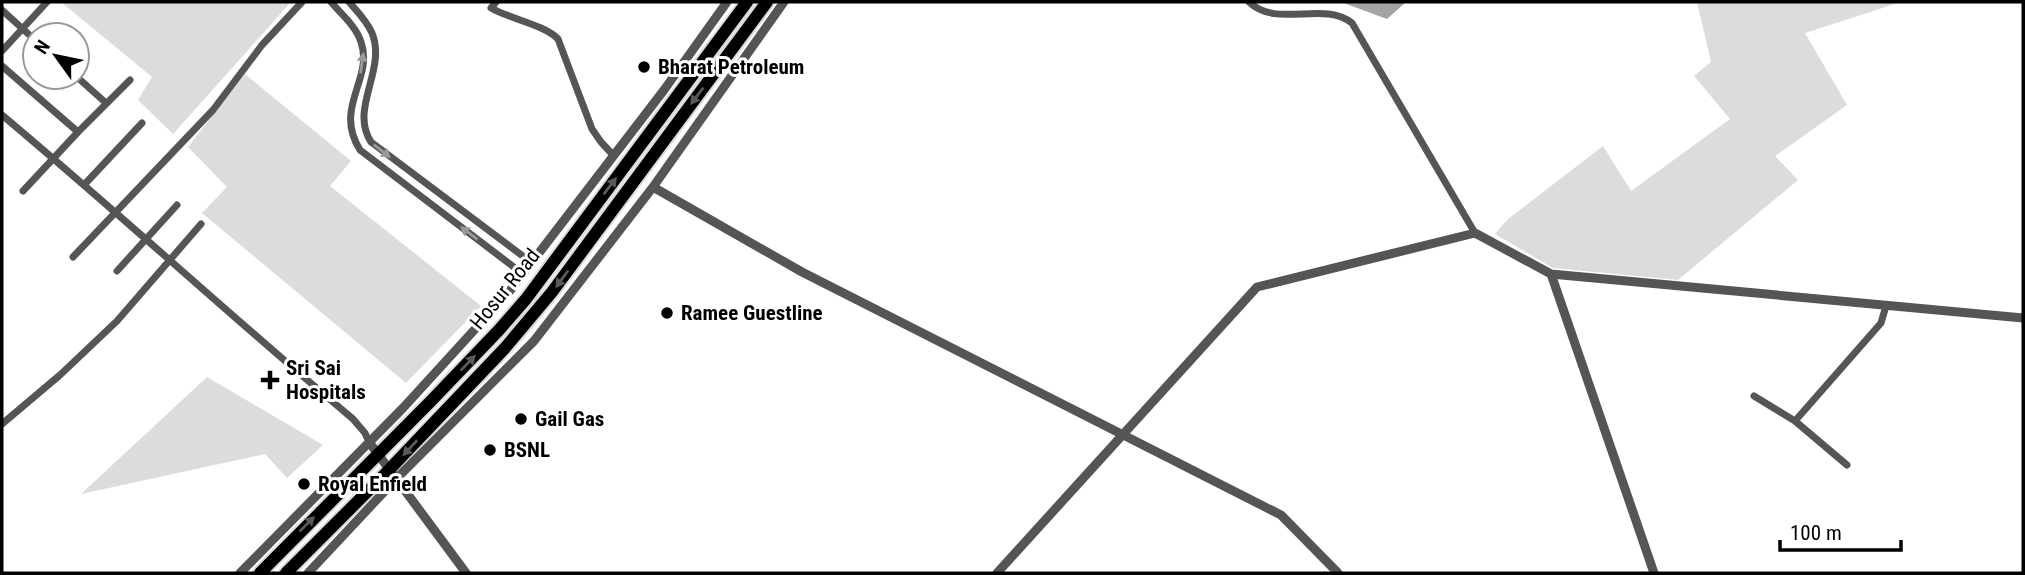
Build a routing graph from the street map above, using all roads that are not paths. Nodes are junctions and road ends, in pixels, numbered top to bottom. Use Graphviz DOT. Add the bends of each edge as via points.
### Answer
graph roads {
  1 [pos="47,2"];
  2 [pos="302,2"];
  3 [pos="331,2"];
  4 [pos="349,2"];
  5 [pos="496,2"];
  6 [pos="727,2"];
  7 [pos="747,2"];
  8 [pos="767,2"];
  9 [pos="783,2"];
  10 [pos="1249,2"];
  11 [pos="2,10"];
  12 [pos="29,21"];
  13 [pos="21,28"];
  14 [pos="21,30"];
  15 [pos="2,51"];
  16 [pos="2,66"];
  17 [pos="130,80"];
  18 [pos="91,90"];
  19 [pos="106,103"];
  20 [pos="2,115"];
  21 [pos="142,123"];
  22 [pos="78,132"];
  23 [pos="614,156"];
  24 [pos="54,158"];
  25 [pos="85,185"];
  26 [pos="653,187"];
  27 [pos="23,191"];
  28 [pos="177,205"];
  29 [pos="115,212"];
  30 [pos="201,224"];
  31 [pos="1475,233"];
  32 [pos="146,239"];
  33 [pos="73,257"];
  34 [pos="169,260"];
  35 [pos="532,263"];
  36 [pos="117,271"];
  37 [pos="523,274"];
  38 [pos="1551,274"];
  39 [pos="1886,306"];
  40 [pos="2023,318"];
  41 [pos="1754,396"];
  42 [pos="1795,421"];
  43 [pos="2,424"];
  44 [pos="1124,436"];
  45 [pos="365,445"];
  46 [pos="379,455"];
  47 [pos="1847,465"];
  48 [pos="394,473"];
  49 [pos="240,573"];
  50 [pos="260,573"];
  51 [pos="286,573"];
  52 [pos="308,573"];
  53 [pos="466,573"];
  54 [pos="997,573"];
  55 [pos="1339,573"];
  56 [pos="1654,573"];
  1 -- 12 [label="street"];
  2 -- 29 [label="street" via="213,110"];
  37 -- 3 [label="street, one-way" via="360,150 350,114 363,65 363,46"];
  4 -- 35 [label="street, one-way" via="370,28 377,51 363,116 371,142"];
  5 -- 23 [label="street" via="491,8 546,29 558,39 593,129"];
  6 -- 23 [label="street"];
  46 -- 7 [label="highway, Hosur Road, one-way" via="526,299"];
  8 -- 48 [label="highway, Hosur Road, one-way" via="552,292"];
  9 -- 26 [label="street"];
  10 -- 31 [label="street" via="1268,14 1331,13 1353,23"];
  11 -- 13 [label="street"];
  14 -- 15 [label="street"];
  16 -- 22 [label="street"];
  17 -- 19 [label="street"];
  18 -- 19 [label="street"];
  19 -- 22 [label="street"];
  20 -- 24 [label="street"];
  21 -- 25 [label="street"];
  22 -- 24 [label="street"];
  23 -- 35 [label="street"];
  24 -- 25 [label="street"];
  24 -- 27 [label="street"];
  25 -- 29 [label="street"];
  26 -- 44 [label="street" via="802,272"];
  26 -- 48 [label="street" via="534,341"];
  28 -- 32 [label="street"];
  29 -- 32 [label="street"];
  29 -- 33 [label="street"];
  30 -- 34 [label="street"];
  31 -- 38 [label="street"];
  31 -- 44 [label="street" via="1257,287"];
  32 -- 34 [label="street"];
  32 -- 36 [label="street"];
  34 -- 43 [label="street" via="117,321"];
  34 -- 45 [label="street" via="353,419 365,433"];
  35 -- 37 [label="street"];
  37 -- 45 [label="street"];
  38 -- 39 [label="street"];
  38 -- 56 [label="street"];
  39 -- 40 [label="street"];
  39 -- 42 [label="street" via="1881,323"];
  41 -- 42 [label="street"];
  42 -- 47 [label="street"];
  44 -- 54 [label="street"];
  44 -- 55 [label="street" via="1281,515"];
  45 -- 46 [label="street"];
  45 -- 49 [label="street"];
  46 -- 48 [label="street"];
  50 -- 46 [label="highway, Hosur Road, one-way"];
  48 -- 51 [label="highway, Hosur Road"];
  48 -- 52 [label="street"];
  48 -- 53 [label="street"];
}
